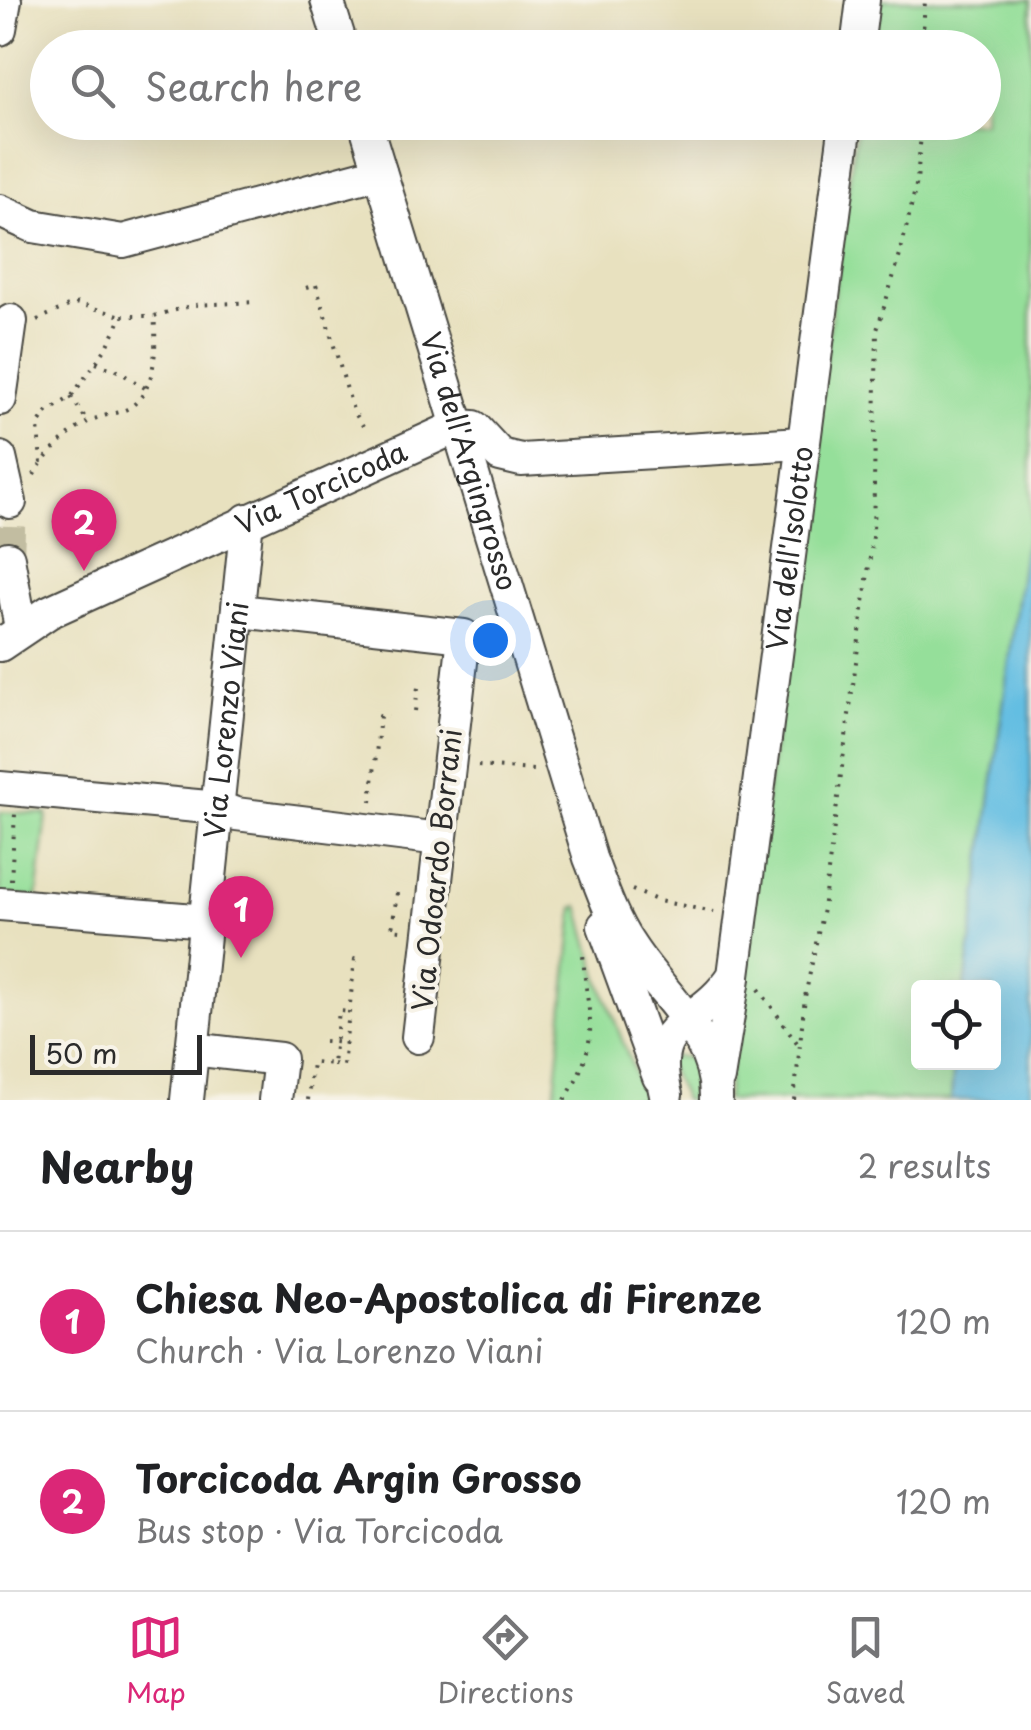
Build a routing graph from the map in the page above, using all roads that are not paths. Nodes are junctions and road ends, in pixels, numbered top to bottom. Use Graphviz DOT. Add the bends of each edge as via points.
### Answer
graph roads {
  1 [pos="5,0"];
  2 [pos="327,0"];
  3 [pos="864,0"];
  4 [pos="0,29"];
  5 [pos="336,30"];
  6 [pos="860,30"];
  7 [pos="370,140"];
  8 [pos="844,140"];
  9 [pos="380,172"];
  10 [pos="0,210"];
  11 [pos="11,321"];
  12 [pos="0,399"];
  13 [pos="458,426"];
  14 [pos="802,444"];
  15 [pos="0,458"];
  16 [pos="10,498"];
  17 [pos="248,520"];
  18 [pos="8,558"];
  19 [pos="240,611"];
  20 [pos="10,637"];
  21 [pos="7,799"];
  22 [pos="219,808"];
  23 [pos="440,839"];
  24 [pos="590,858"];
  25 [pos="4,904"];
  26 [pos="207,922"];
  27 [pos="742,976"];
  28 [pos="688,1021"];
  29 [pos="418,1037"];
  30 [pos="192,1049"];
  31 [pos="717,1094"];
  32 [pos="667,1097"];
  33 [pos="187,1100"];
  34 [pos="275,1100"];
  1 -- 4 [label="street"];
  2 -- 5 [label="street"];
  3 -- 6 [label="street"];
  7 -- 9 [label="street, Via dell'Argingrosso"];
  8 -- 14 [label="street, Via dell'Isolotto"];
  9 -- 10 [label="street" via="123,242 33,226"];
  9 -- 13 [label="street, Via dell'Argingrosso"];
  11 -- 12 [label="street"];
  13 -- 14 [label="street" via="474,427 500,455 521,460"];
  13 -- 17 [label="street, Via Torcicoda"];
  13 -- 24 [label="street, Via dell'Argingrosso"];
  14 -- 27 [label="street, Via dell'Isolotto" via="738,935"];
  15 -- 16 [label="street"];
  17 -- 19 [label="street, Via Lorenzo Viani"];
  17 -- 20 [label="street, Via Torcicoda" via="49,612"];
  18 -- 20 [label="street, Via Torcicoda"];
  19 -- 22 [label="street, Via Lorenzo Viani"];
  19 -- 23 [label="street, Via Odoardo Borrani" via="464,636"];
  21 -- 22 [label="street"];
  22 -- 23 [label="street"];
  22 -- 26 [label="street, Via Lorenzo Viani"];
  23 -- 29 [label="street, Via Odoardo Borrani"];
  24 -- 28 [label="street, Via dell'Argingrosso" via="628,944"];
  24 -- 32 [label="street, Via dell'Argingrosso" via="612,954"];
  25 -- 26 [label="street"];
  26 -- 30 [label="street, Via Lorenzo Viani"];
  27 -- 28 [label="street"];
  27 -- 31 [label="street, Via dell'Isolotto"];
  28 -- 31 [label="street, Via dell'Isolotto" via="714,1064"];
  28 -- 32 [label="street" via="662,1050"];
  30 -- 33 [label="street, Via Lorenzo Viani"];
  30 -- 34 [label="street" via="280,1059"];
}
